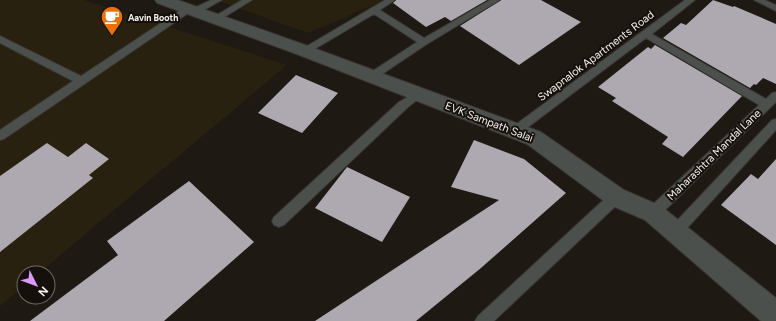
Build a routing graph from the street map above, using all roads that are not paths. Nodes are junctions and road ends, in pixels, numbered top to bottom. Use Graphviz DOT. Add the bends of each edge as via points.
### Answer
graph roads {
  1 [pos="163,0"];
  2 [pos="248,0"];
  3 [pos="391,0"];
  4 [pos="496,0"];
  5 [pos="691,0"];
  6 [pos="758,0"];
  7 [pos="776,8"];
  8 [pos="191,10"];
  9 [pos="216,10"];
  10 [pos="374,10"];
  11 [pos="645,34"];
  12 [pos="0,38"];
  13 [pos="424,42"];
  14 [pos="305,51"];
  15 [pos="372,77"];
  16 [pos="82,81"];
  17 [pos="418,95"];
  18 [pos="776,96"];
  19 [pos="767,104"];
  20 [pos="776,123"];
  21 [pos="515,131"];
  22 [pos="0,136"];
  23 [pos="616,196"];
  24 [pos="653,213"];
  25 [pos="279,221"];
  26 [pos="675,232"];
  27 [pos="776,316"];
  28 [pos="482,321"];
  1 -- 8 [label="street, EVK Sampath Salai"];
  2 -- 9 [label="lane"];
  3 -- 10 [label="lane"];
  4 -- 13 [label="lane"];
  5 -- 11 [label="lane, Swapnalok Apartments Road"];
  6 -- 7 [label="lane"];
  8 -- 9 [label="street, EVK Sampath Salai"];
  8 -- 16 [label="lane"];
  9 -- 14 [label="street, EVK Sampath Salai"];
  10 -- 13 [label="lane"];
  10 -- 14 [label="lane"];
  11 -- 19 [label="lane"];
  11 -- 21 [label="lane, Swapnalok Apartments Road"];
  12 -- 16 [label="lane"];
  13 -- 15 [label="lane"];
  14 -- 15 [label="street, EVK Sampath Salai"];
  15 -- 17 [label="street, EVK Sampath Salai"];
  16 -- 22 [label="lane"];
  17 -- 21 [label="street, EVK Sampath Salai"];
  17 -- 25 [label="lane" via="403,104"];
  18 -- 19 [label="lane, Maharashtra Mandal Lane"];
  19 -- 24 [label="lane, Maharashtra Mandal Lane"];
  20 -- 26 [label="lane"];
  21 -- 23 [label="street, EVK Sampath Salai" via="534,138"];
  23 -- 24 [label="street, EVK Sampath Salai"];
  23 -- 28 [label="lane"];
  24 -- 26 [label="street, EVK Sampath Salai"];
  26 -- 27 [label="street, EVK Sampath Salai"];
}
